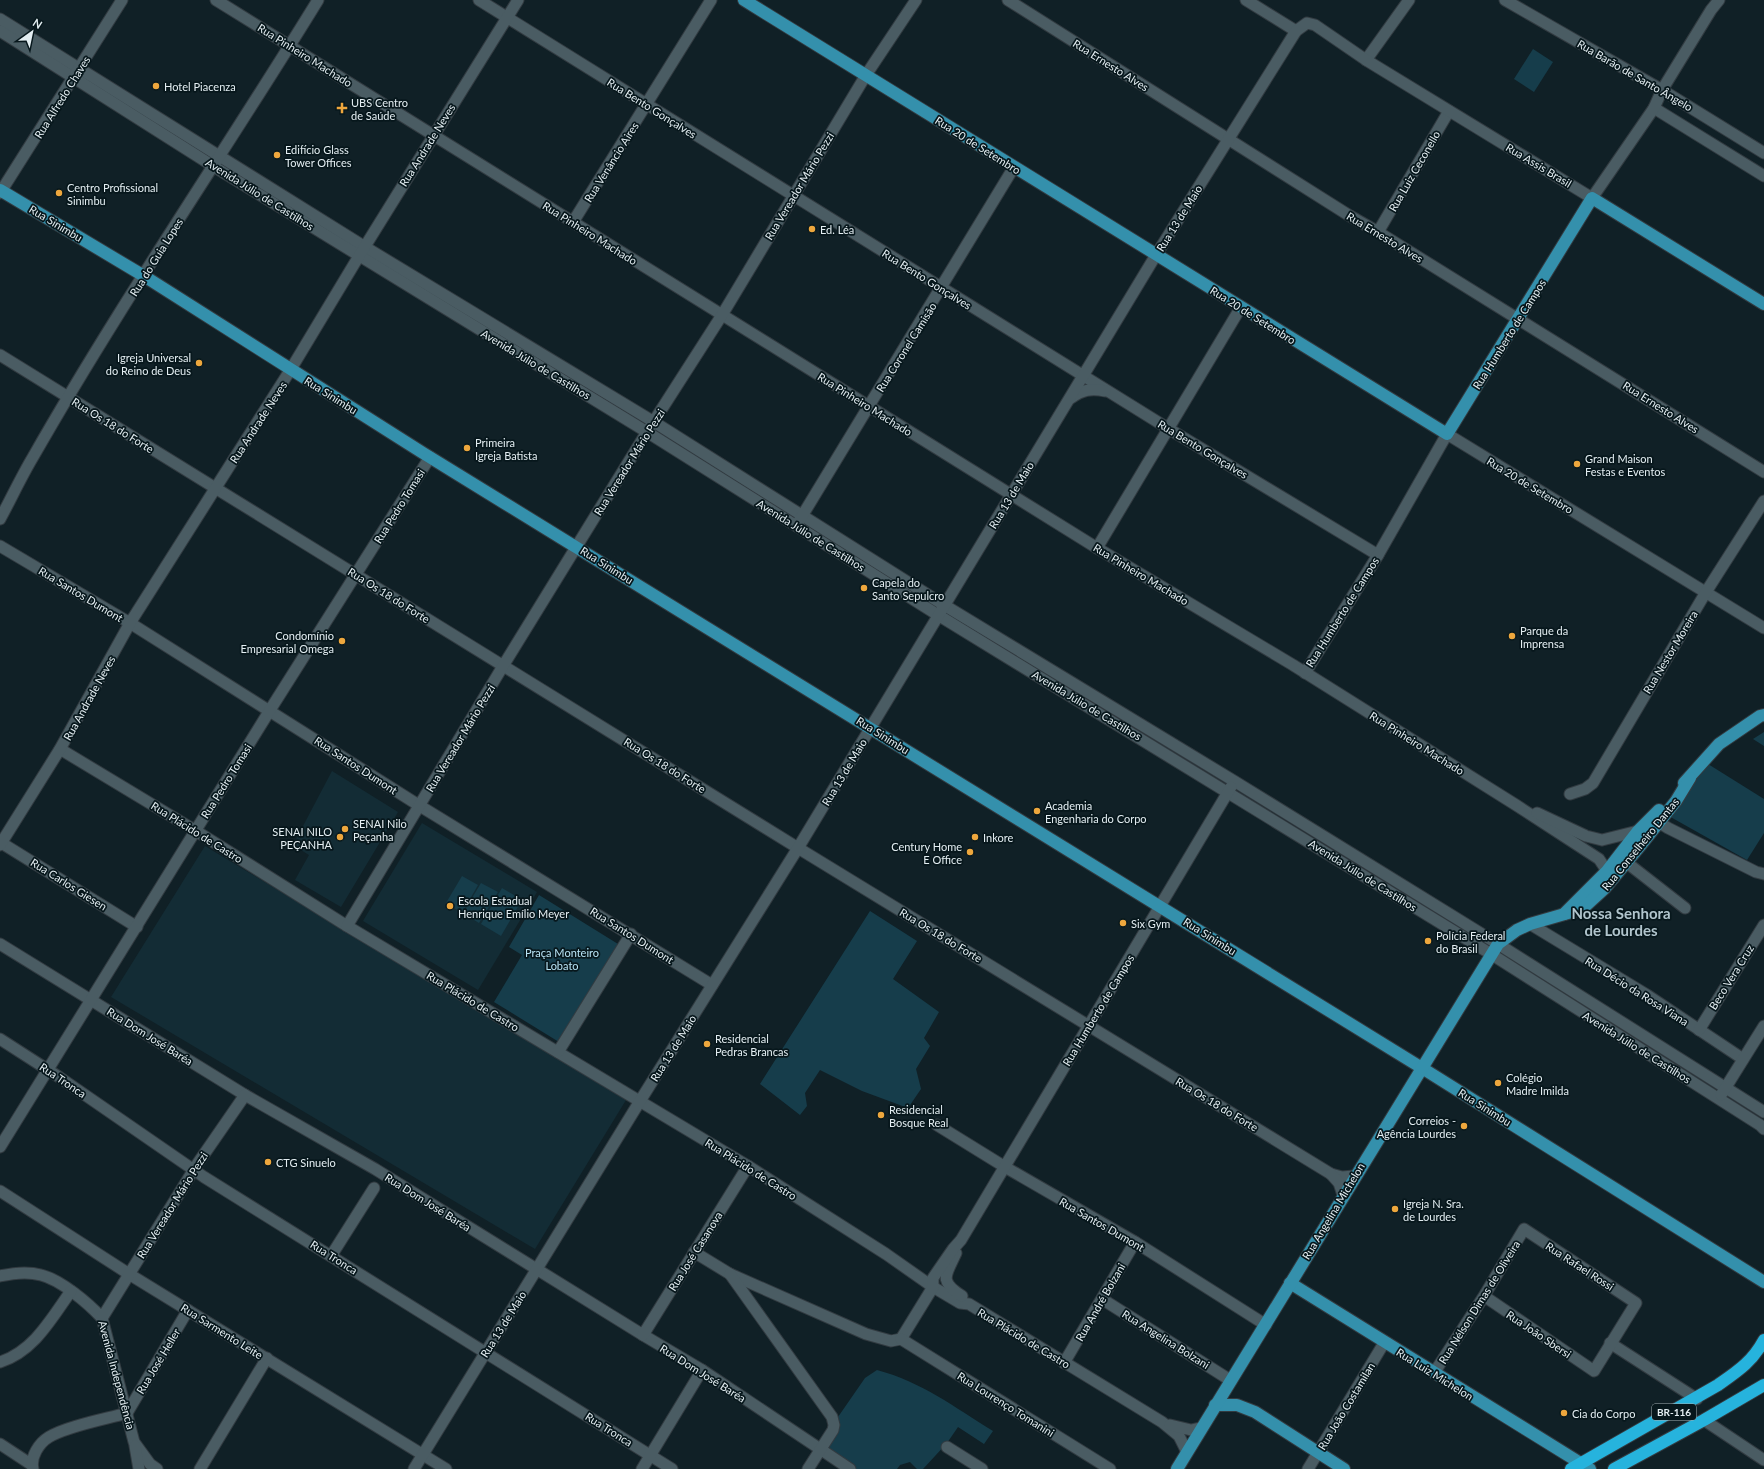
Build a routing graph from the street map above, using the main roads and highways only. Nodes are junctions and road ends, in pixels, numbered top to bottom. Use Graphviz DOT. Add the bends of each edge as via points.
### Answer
graph roads {
  1 [pos="744,0"];
  2 [pos="1,191"];
  3 [pos="1592,198"];
  4 [pos="1764,304"];
  5 [pos="1447,434"];
  6 [pos="1763,713"];
  7 [pos="1655,820"];
  8 [pos="1563,915"];
  9 [pos="1494,949"];
  10 [pos="1422,1068"];
  11 [pos="1764,1282"];
  12 [pos="1290,1283"];
  13 [pos="1764,1340"];
  14 [pos="1764,1386"];
  15 [pos="1215,1404"];
  16 [pos="1581,1467"];
  17 [pos="1177,1469"];
  18 [pos="1344,1469"];
  19 [pos="1614,1469"];
  1 -- 5 [label="main road, Rua 20 de Setembro" via="1143,247 1153,260 1241,307"];
  2 -- 10 [label="main road, Rua Sinimbu" via="144,276 430,457"];
  3 -- 4 [label="main road, Rua Assis Brasil"];
  3 -- 5 [label="main road, Rua Humberto de Campos"];
  6 -- 7 [label="main road, Rua Conselheiro Dantas" via="1719,744 1690,778 1676,801"];
  7 -- 8 [label="main road, Rua Conselheiro Dantas" via="1638,831 1607,871"];
  7 -- 8 [label="main road, Rua Conselheiro Dantas" via="1605,888 1582,909"];
  8 -- 9 [label="main road, Rua Conselheiro Dantas" via="1517,930"];
  9 -- 10 [label="main road, Rua Angelina Michelon"];
  10 -- 11 [label="main road, Rua Sinimbu"];
  10 -- 12 [label="main road, Rua Angelina Michelon"];
  12 -- 15 [label="main road, Rua Angelina Michelon"];
  12 -- 16 [label="main road, Rua Luiz Michelon"];
  13 -- 16 [label="highway, BR-116" via="1756,1354 1740,1369 1697,1399"];
  14 -- 19 [label="highway, BR-116"];
  15 -- 17 [label="main road, Rua Angelina Michelon"];
  15 -- 18 [label="main road" via="1237,1405 1255,1412"];
}
